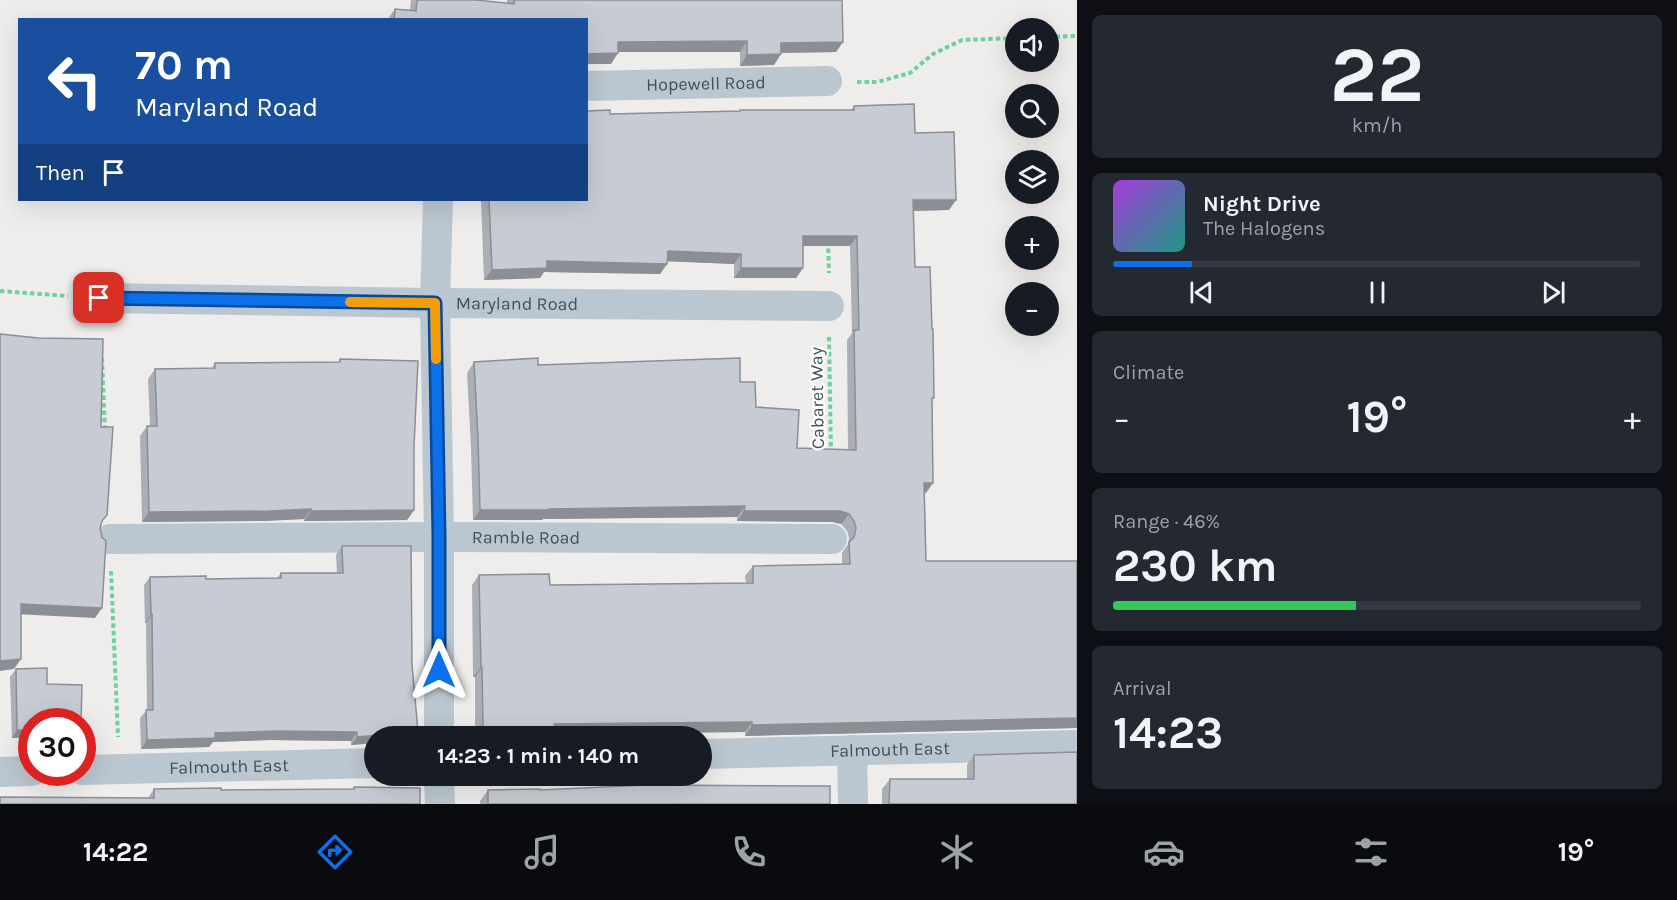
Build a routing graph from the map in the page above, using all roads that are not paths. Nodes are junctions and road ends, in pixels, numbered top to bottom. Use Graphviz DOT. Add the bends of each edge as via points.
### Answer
graph roads {
  1 [pos="827,81"];
  2 [pos="588,86"];
  3 [pos="438,201"];
  4 [pos="99,298"];
  5 [pos="435,303"];
  6 [pos="829,306"];
  7 [pos="439,537"];
  8 [pos="110,539"];
  9 [pos="832,539"];
  10 [pos="438,726"];
  11 [pos="1077,745"];
  12 [pos="852,750"];
  13 [pos="712,754"];
  14 [pos="364,763"];
  15 [pos="96,770"];
  16 [pos="18,771"];
  17 [pos="0,772"];
  18 [pos="439,786"];
  19 [pos="440,804"];
  20 [pos="853,804"];
  1 -- 2 [label="street, Hopewell Road"];
  3 -- 5 [label="street"];
  4 -- 5 [label="street, Maryland Road"];
  5 -- 6 [label="street, Maryland Road"];
  5 -- 7 [label="street"];
  7 -- 8 [label="street, Ramble Road"];
  7 -- 9 [label="street, Ramble Road"];
  7 -- 10 [label="street"];
  11 -- 12 [label="street, Falmouth East"];
  12 -- 13 [label="street, Falmouth East"];
  12 -- 20 [label="street"];
  14 -- 15 [label="street, Falmouth East"];
  16 -- 17 [label="street"];
  18 -- 19 [label="street"];
}
